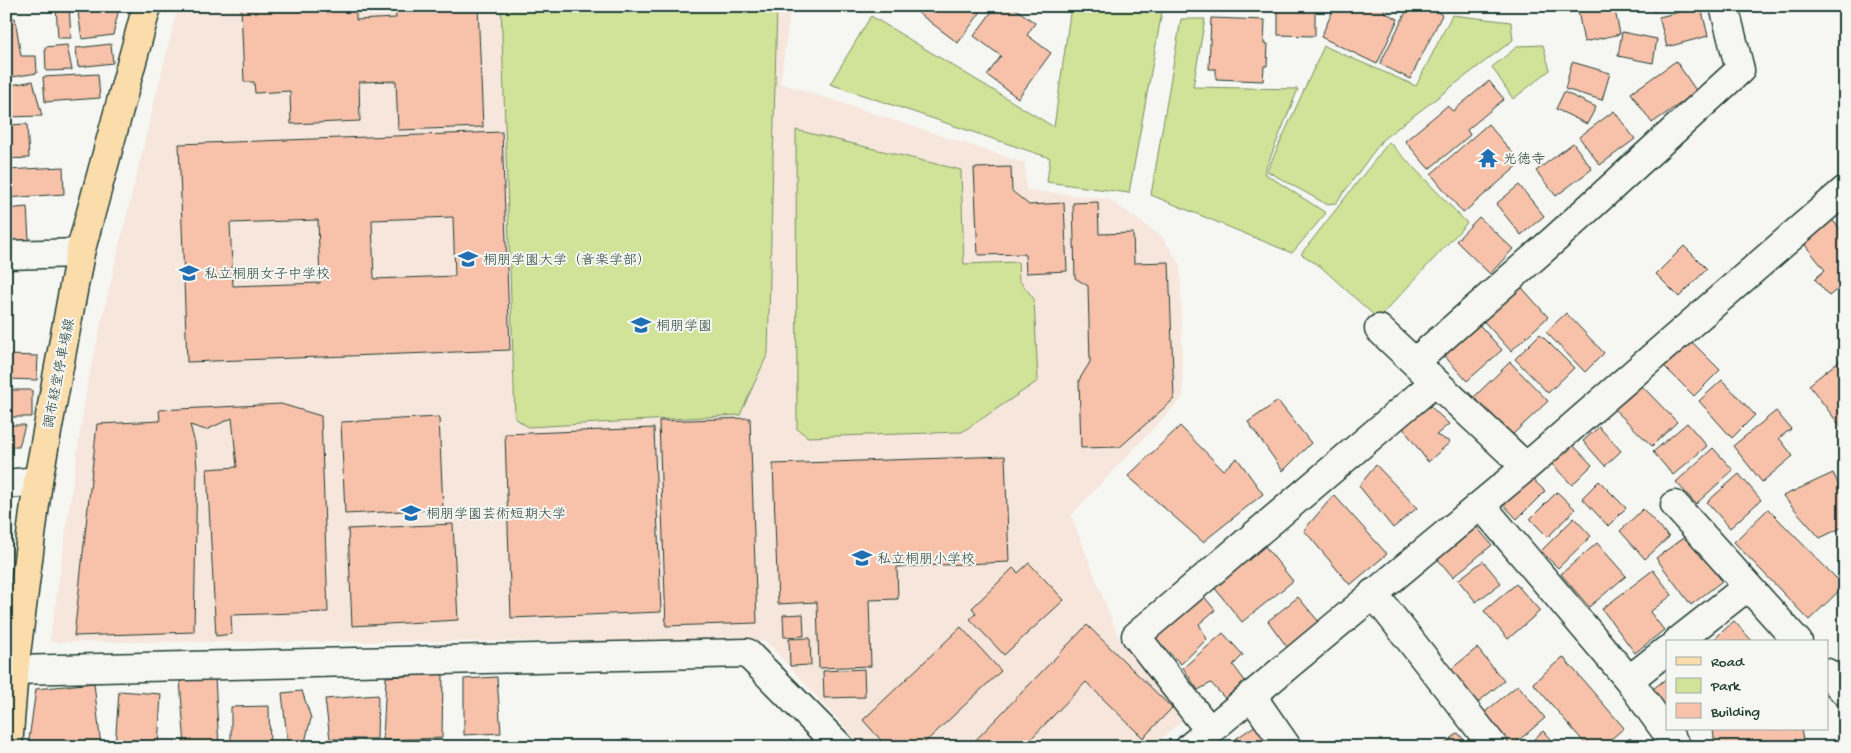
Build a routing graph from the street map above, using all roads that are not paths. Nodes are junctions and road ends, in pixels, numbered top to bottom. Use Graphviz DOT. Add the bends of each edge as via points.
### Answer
graph roads {
  1 [pos="147,6"];
  2 [pos="1724,6"];
  3 [pos="1845,190"];
  4 [pos="80,253"];
  5 [pos="6,255"];
  6 [pos="1379,329"];
  7 [pos="1415,362"];
  8 [pos="1435,382"];
  9 [pos="1526,467"];
  10 [pos="38,481"];
  11 [pos="6,484"];
  12 [pos="1481,505"];
  13 [pos="1675,505"];
  14 [pos="1747,587"];
  15 [pos="1373,594"];
  16 [pos="1680,640"];
  17 [pos="1796,640"];
  18 [pos="1666,651"];
  19 [pos="10,671"];
  20 [pos="1828,674"];
  21 [pos="1628,680"];
  22 [pos="1845,692"];
  23 [pos="1251,695"];
  24 [pos="1200,738"];
  25 [pos="8,747"];
  26 [pos="840,747"];
  27 [pos="1287,747"];
  28 [pos="1494,747"];
  29 [pos="1677,747"];
  1 -- 4 [label="main road, 調布経堂停車場線"];
  2 -- 7 [label="street" via="1740,70"];
  3 -- 9 [label="street"];
  4 -- 5 [label="street"];
  4 -- 10 [label="main road, 調布経堂停車場線"];
  6 -- 7 [label="street"];
  7 -- 8 [label="street"];
  8 -- 9 [label="street"];
  8 -- 24 [label="street" via="1136,636"];
  9 -- 12 [label="street"];
  10 -- 11 [label="street"];
  10 -- 19 [label="main road, 調布経堂停車場線"];
  12 -- 15 [label="street"];
  12 -- 21 [label="street"];
  13 -- 14 [label="street"];
  14 -- 16 [label="street"];
  14 -- 17 [label="street"];
  15 -- 23 [label="street"];
  15 -- 28 [label="street"];
  18 -- 21 [label="street"];
  19 -- 25 [label="main road, 調布経堂停車場線"];
  19 -- 26 [label="street" via="747,653"];
  20 -- 22 [label="street"];
  21 -- 29 [label="street"];
  23 -- 24 [label="street"];
  23 -- 27 [label="street"];
}
